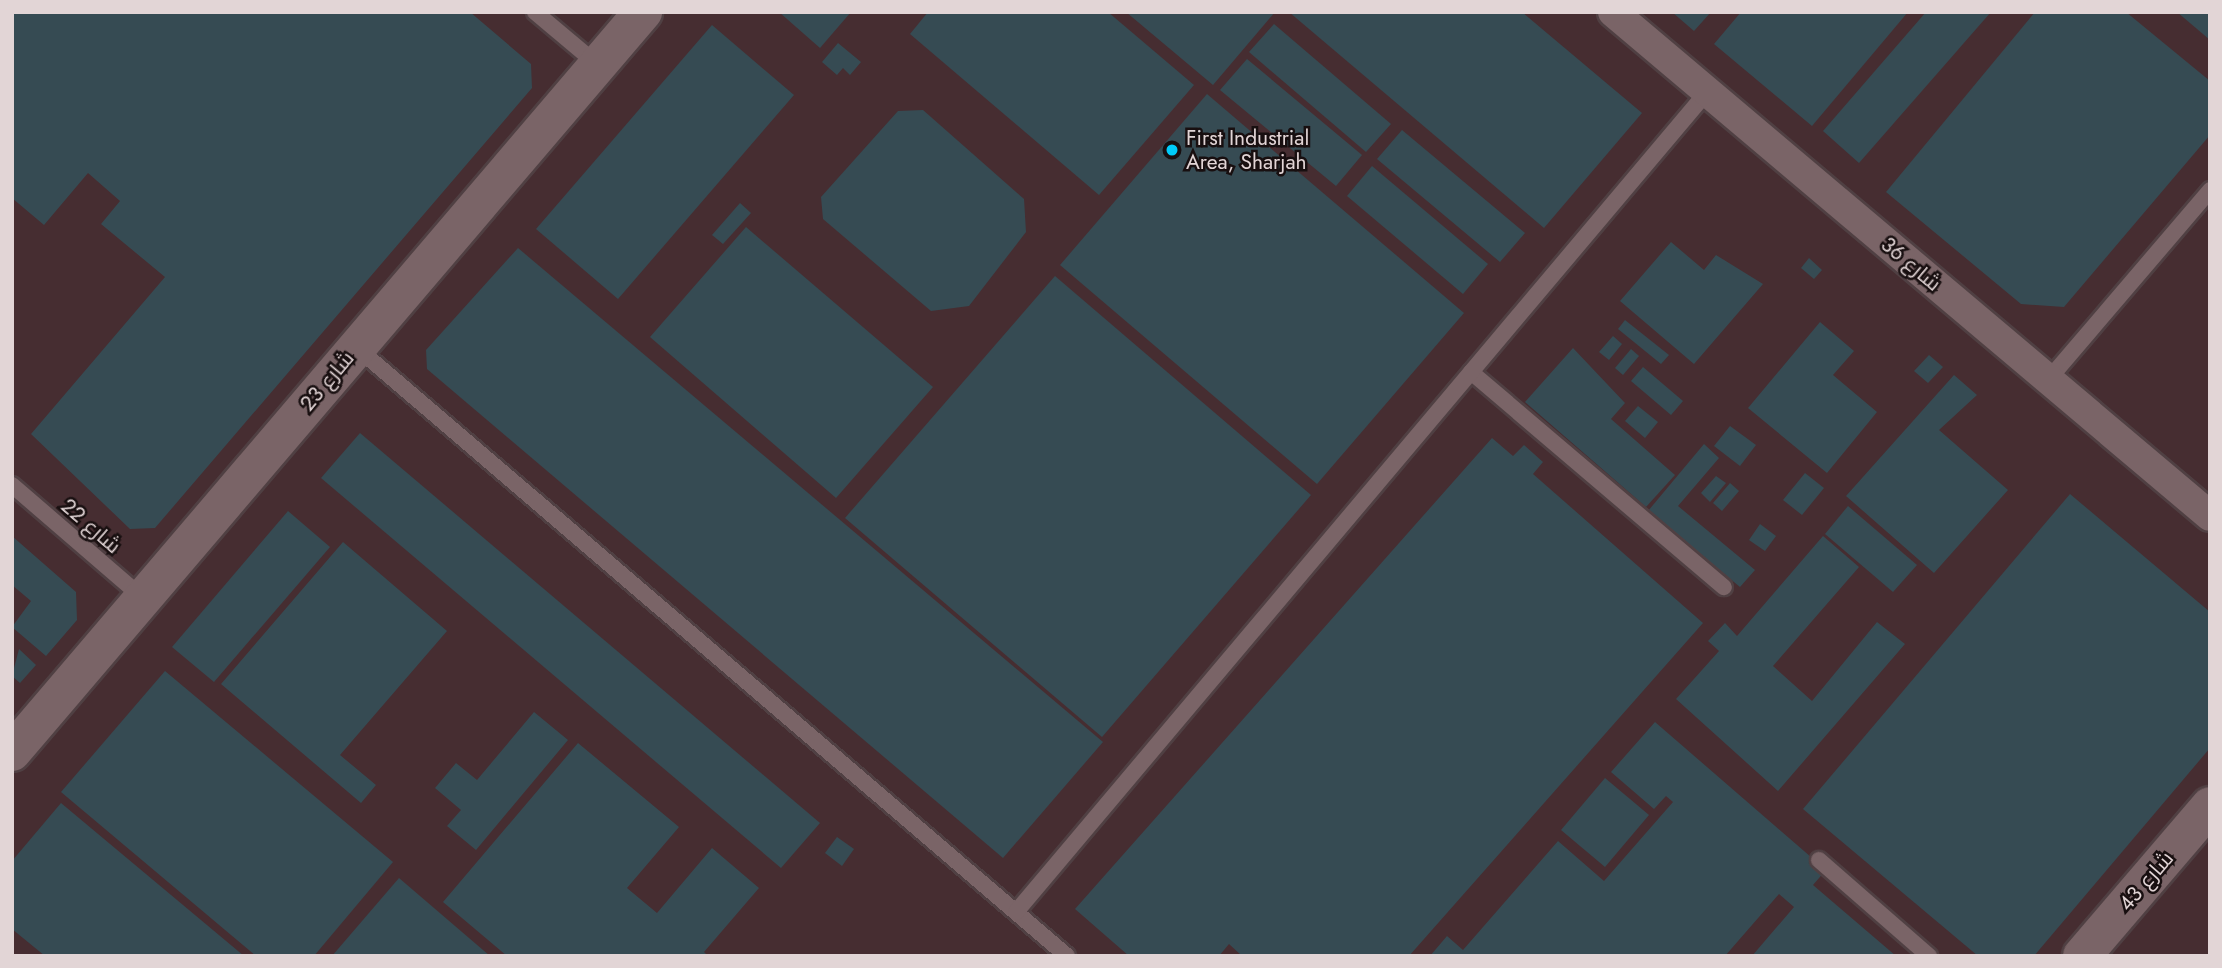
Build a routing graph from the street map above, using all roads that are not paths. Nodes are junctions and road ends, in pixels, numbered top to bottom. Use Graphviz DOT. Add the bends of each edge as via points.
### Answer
graph roads {
  1 [pos="535,12"];
  2 [pos="643,12"];
  3 [pos="1613,12"];
  4 [pos="598,65"];
  5 [pos="1707,92"];
  6 [pos="2210,190"];
  7 [pos="356,347"];
  8 [pos="1471,372"];
  9 [pos="2048,380"];
  10 [pos="12,485"];
  11 [pos="2210,516"];
  12 [pos="1724,587"];
  13 [pos="143,598"];
  14 [pos="12,752"];
  15 [pos="2210,806"];
  16 [pos="1819,860"];
  17 [pos="1016,912"];
  18 [pos="1067,956"];
  19 [pos="1929,956"];
  20 [pos="2082,956"];
  1 -- 4 [label="lane"];
  2 -- 4 [label="street, شارع 23"];
  3 -- 5 [label="street, شارع 36"];
  4 -- 7 [label="street, شارع 23"];
  5 -- 8 [label="lane"];
  5 -- 9 [label="street, شارع 36"];
  6 -- 9 [label="lane"];
  7 -- 13 [label="street, شارع 23"];
  7 -- 17 [label="lane"];
  8 -- 12 [label="lane"];
  8 -- 17 [label="lane"];
  9 -- 11 [label="street, شارع 36"];
  10 -- 13 [label="lane, شارع 22"];
  13 -- 14 [label="street, شارع 23"];
  15 -- 20 [label="street, شارع 43"];
  16 -- 19 [label="lane"];
  17 -- 18 [label="lane"];
}
